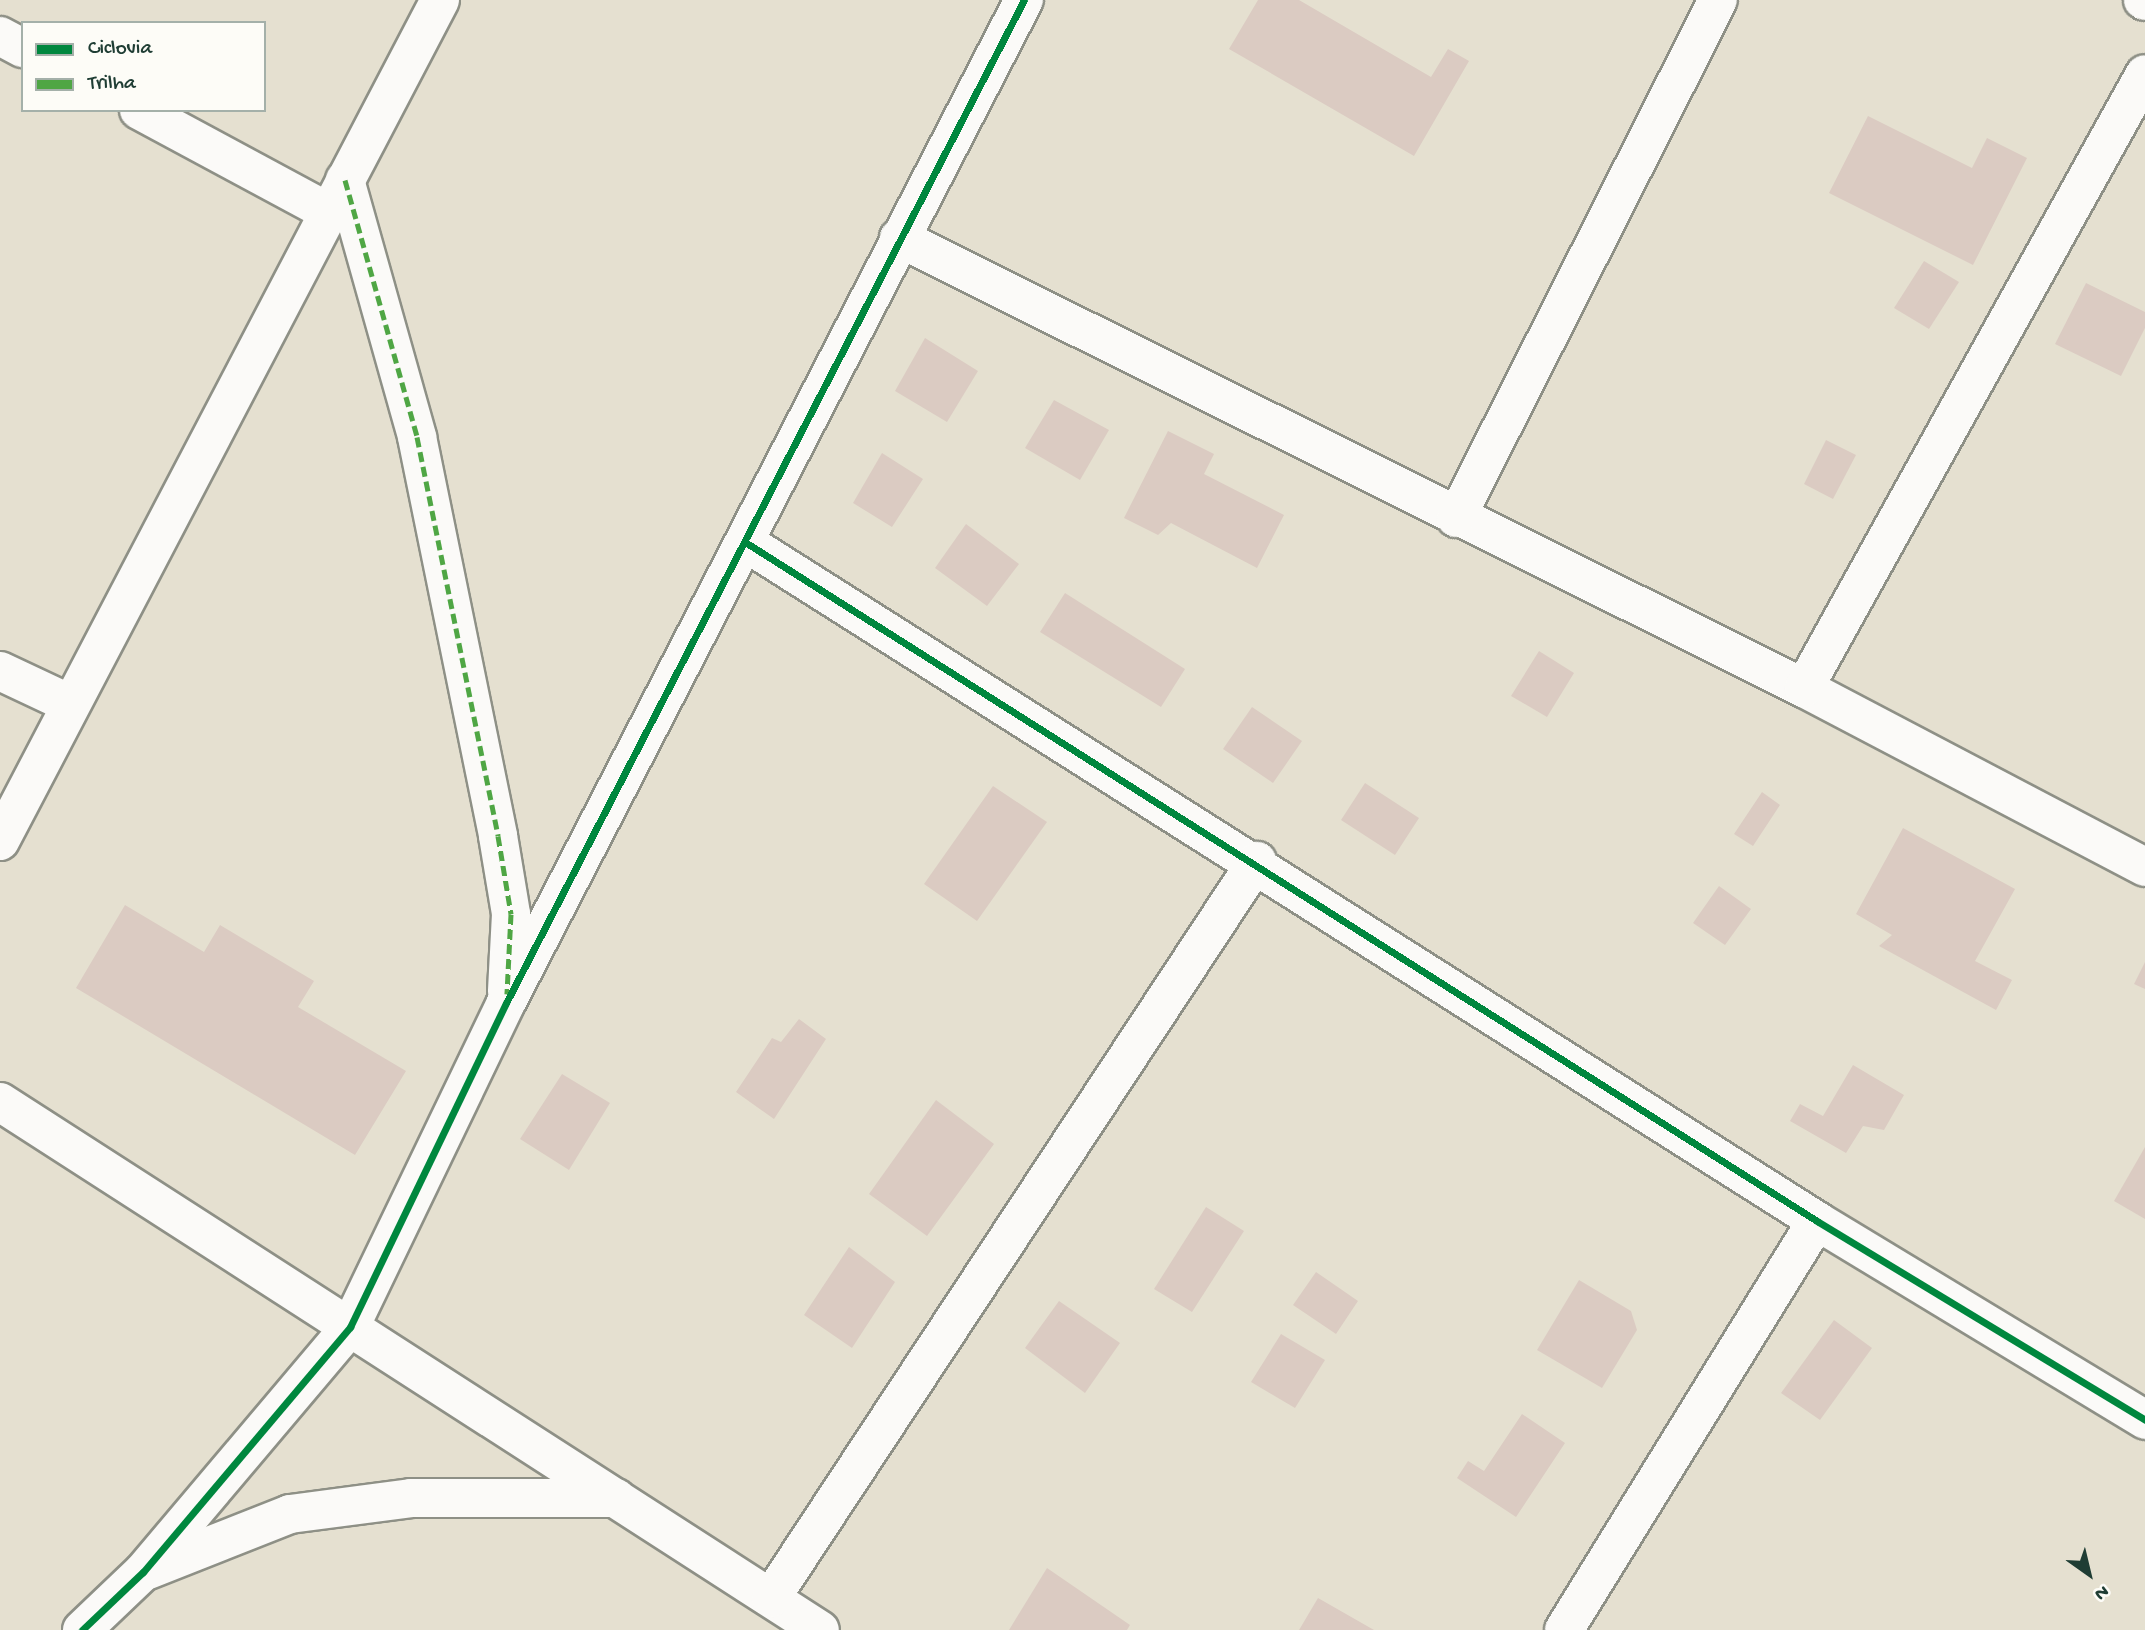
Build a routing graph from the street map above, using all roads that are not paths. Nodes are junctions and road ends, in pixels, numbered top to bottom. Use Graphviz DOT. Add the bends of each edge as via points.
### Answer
graph roads {
  1 [pos="440,0"];
  2 [pos="1024,0"];
  3 [pos="1718,0"];
  4 [pos="0,36"];
  5 [pos="21,47"];
  6 [pos="2145,74"];
  7 [pos="144,112"];
  8 [pos="337,196"];
  9 [pos="899,238"];
  10 [pos="1456,518"];
  11 [pos="745,542"];
  12 [pos="0,671"];
  13 [pos="1804,688"];
  14 [pos="71,704"];
  15 [pos="0,841"];
  16 [pos="1257,861"];
  17 [pos="2145,867"];
  18 [pos="506,1003"];
  19 [pos="0,1102"];
  20 [pos="1817,1221"];
  21 [pos="351,1327"];
  22 [pos="2145,1420"];
  23 [pos="616,1498"];
  24 [pos="143,1572"];
  25 [pos="771,1598"];
  26 [pos="82,1630"];
  27 [pos="820,1630"];
  28 [pos="1564,1630"];
  1 -- 8 [label="street"];
  2 -- 9 [label="street"];
  3 -- 10 [label="street"];
  4 -- 5 [label="street"];
  6 -- 13 [label="street"];
  7 -- 8 [label="street"];
  8 -- 14 [label="street"];
  8 -- 18 [label="street" via="417,437 511,914"];
  9 -- 10 [label="street"];
  9 -- 11 [label="street"];
  10 -- 13 [label="street"];
  11 -- 16 [label="street"];
  11 -- 18 [label="street"];
  12 -- 14 [label="street"];
  13 -- 17 [label="street"];
  14 -- 15 [label="street"];
  16 -- 20 [label="street"];
  16 -- 25 [label="street"];
  18 -- 21 [label="street"];
  19 -- 21 [label="street"];
  20 -- 22 [label="street"];
  20 -- 28 [label="street"];
  21 -- 23 [label="street"];
  21 -- 24 [label="street"];
  23 -- 24 [label="street" via="411,1498 290,1514"];
  23 -- 25 [label="street"];
  24 -- 26 [label="street"];
  25 -- 27 [label="street"];
}
